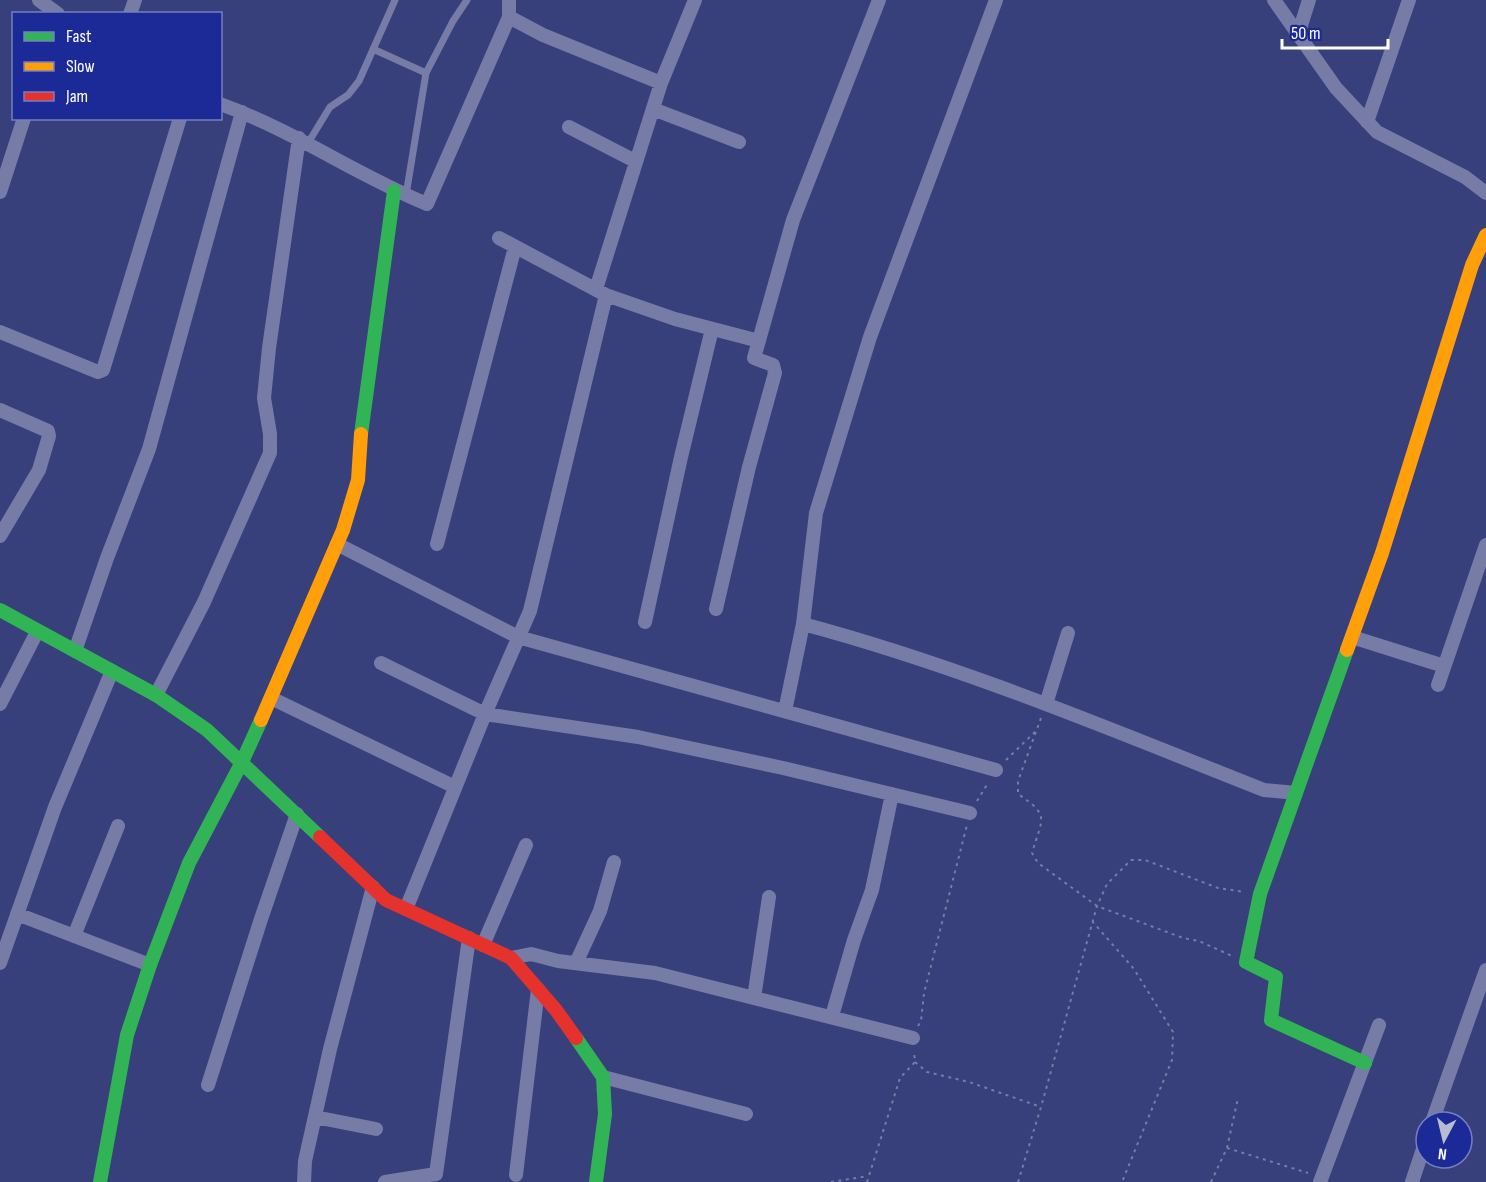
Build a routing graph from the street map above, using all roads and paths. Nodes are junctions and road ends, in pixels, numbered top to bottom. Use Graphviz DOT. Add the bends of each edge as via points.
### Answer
graph roads {
  1 [pos="39,0"];
  2 [pos="395,0"];
  3 [pos="467,0"];
  4 [pos="508,0"];
  5 [pos="695,0"];
  6 [pos="879,0"];
  7 [pos="996,0"];
  8 [pos="1274,0"];
  9 [pos="1309,0"];
  10 [pos="1408,0"];
  11 [pos="55,12"];
  12 [pos="509,17"];
  13 [pos="1298,34"];
  14 [pos="373,49"];
  15 [pos="426,73"];
  16 [pos="662,83"];
  17 [pos="222,105"];
  18 [pos="653,109"];
  19 [pos="242,112"];
  20 [pos="23,120"];
  21 [pos="179,120"];
  22 [pos="1367,122"];
  23 [pos="569,127"];
  24 [pos="303,140"];
  25 [pos="739,142"];
  26 [pos="635,161"];
  27 [pos="0,192"];
  28 [pos="400,193"];
  29 [pos="1486,193"];
  30 [pos="499,238"];
  31 [pos="1485,239"];
  32 [pos="515,247"];
  33 [pos="601,292"];
  34 [pos="712,329"];
  35 [pos="0,332"];
  36 [pos="759,341"];
  37 [pos="0,410"];
  38 [pos="0,536"];
  39 [pos="337,544"];
  40 [pos="437,544"];
  41 [pos="1486,544"];
  42 [pos="716,609"];
  43 [pos="0,610"];
  44 [pos="645,622"];
  45 [pos="803,624"];
  46 [pos="37,632"];
  47 [pos="1068,633"];
  48 [pos="518,637"];
  49 [pos="1352,637"];
  50 [pos="75,651"];
  51 [pos="381,663"];
  52 [pos="1444,666"];
  53 [pos="112,671"];
  54 [pos="1438,686"];
  55 [pos="156,695"];
  56 [pos="271,698"];
  57 [pos="0,704"];
  58 [pos="1046,704"];
  59 [pos="785,711"];
  60 [pos="485,714"];
  61 [pos="1037,730"];
  62 [pos="242,762"];
  63 [pos="996,770"];
  64 [pos="455,787"];
  65 [pos="1296,793"];
  66 [pos="892,794"];
  67 [pos="970,813"];
  68 [pos="297,814"];
  69 [pos="118,826"];
  70 [pos="526,845"];
  71 [pos="614,862"];
  72 [pos="373,887"];
  73 [pos="1260,894"];
  74 [pos="769,897"];
  75 [pos="1097,906"];
  76 [pos="406,909"];
  77 [pos="17,914"];
  78 [pos="1092,921"];
  79 [pos="74,936"];
  80 [pos="469,938"];
  81 [pos="483,945"];
  82 [pos="511,958"];
  83 [pos="1246,962"];
  84 [pos="0,963"];
  85 [pos="576,963"];
  86 [pos="150,965"];
  87 [pos="1486,970"];
  88 [pos="538,989"];
  89 [pos="754,998"];
  90 [pos="832,1016"];
  91 [pos="1379,1025"];
  92 [pos="913,1038"];
  93 [pos="915,1062"];
  94 [pos="1365,1063"];
  95 [pos="603,1077"];
  96 [pos="208,1085"];
  97 [pos="1238,1098"];
  98 [pos="1041,1107"];
  99 [pos="1436,1110"];
  100 [pos="746,1114"];
  101 [pos="315,1117"];
  102 [pos="376,1129"];
  103 [pos="1227,1148"];
  104 [pos="516,1175"];
  105 [pos="868,1176"];
  106 [pos="1321,1179"];
  107 [pos="410,1180"];
  108 [pos="100,1182"];
  109 [pos="304,1182"];
  110 [pos="385,1182"];
  111 [pos="596,1182"];
  112 [pos="831,1182"];
  113 [pos="867,1182"];
  114 [pos="1018,1182"];
  115 [pos="1122,1182"];
  116 [pos="1211,1182"];
  1 -- 11 [label="street"];
  2 -- 14 [label="lane"];
  3 -- 15 [label="lane"];
  4 -- 12 [label="street"];
  5 -- 16 [label="street"];
  6 -- 36 [label="street" via="793,220"];
  7 -- 45 [label="street" via="870,337 816,513"];
  8 -- 13 [label="street"];
  9 -- 13 [label="street"];
  10 -- 22 [label="street"];
  12 -- 16 [label="street" via="543,35"];
  12 -- 28 [label="street" via="427,204"];
  13 -- 22 [label="street" via="1336,88"];
  14 -- 15 [label="lane"];
  14 -- 24 [label="lane" via="359,81 348,95 330,107"];
  15 -- 28 [label="lane"];
  16 -- 18 [label="street"];
  17 -- 19 [label="street"];
  18 -- 25 [label="street"];
  18 -- 26 [label="street"];
  19 -- 24 [label="street"];
  19 -- 50 [label="street" via="149,449"];
  20 -- 27 [label="street"];
  21 -- 35 [label="street" via="103,370 98,372"];
  22 -- 29 [label="street" via="1377,132 1465,177"];
  23 -- 26 [label="street"];
  24 -- 28 [label="street"];
  24 -- 55 [label="street" via="269,348 264,398 270,453 204,602"];
  26 -- 33 [label="street"];
  28 -- 39 [label="street" via="385,267 361,432 358,480"];
  30 -- 32 [label="street"];
  31 -- 49 [label="street" via="1472,265"];
  32 -- 33 [label="street"];
  32 -- 40 [label="street"];
  33 -- 34 [label="street"];
  33 -- 48 [label="street" via="539,576"];
  34 -- 36 [label="street"];
  34 -- 44 [label="street"];
  36 -- 42 [label="street" via="754,358 773,365 775,372"];
  37 -- 38 [label="street" via="48,431 49,436 39,470"];
  39 -- 48 [label="street"];
  39 -- 56 [label="street"];
  41 -- 52 [label="street"];
  43 -- 46 [label="street"];
  45 -- 58 [label="street" via="863,640"];
  45 -- 59 [label="street"];
  46 -- 50 [label="street"];
  46 -- 57 [label="street"];
  47 -- 58 [label="street"];
  48 -- 59 [label="street"];
  48 -- 60 [label="street"];
  49 -- 52 [label="street"];
  49 -- 65 [label="street"];
  50 -- 53 [label="street"];
  51 -- 60 [label="street"];
  52 -- 54 [label="street"];
  53 -- 55 [label="street"];
  53 -- 77 [label="street" via="55,807"];
  55 -- 62 [label="street" via="207,730"];
  56 -- 62 [label="street"];
  56 -- 64 [label="street"];
  58 -- 61 [label="path"];
  58 -- 65 [label="street" via="1264,790"];
  59 -- 63 [label="street"];
  60 -- 64 [label="street"];
  60 -- 66 [label="street" via="638,737"];
  61 -- 63 [label="path"];
  61 -- 75 [label="path" via="1018,781 1018,794 1037,807 1042,818 1032,853 1038,863"];
  62 -- 68 [label="street"];
  62 -- 86 [label="street" via="189,863"];
  63 -- 67 [label="path"];
  64 -- 76 [label="street"];
  65 -- 73 [label="street"];
  66 -- 67 [label="street"];
  66 -- 90 [label="street" via="872,890"];
  67 -- 92 [label="path" via="924,993 921,1021"];
  68 -- 72 [label="street"];
  68 -- 96 [label="street"];
  69 -- 79 [label="street"];
  70 -- 81 [label="street"];
  71 -- 85 [label="street" via="600,911"];
  72 -- 76 [label="street" via="386,900"];
  72 -- 101 [label="street"];
  73 -- 75 [label="path" via="1218,888 1145,860 1131,860 1107,884"];
  73 -- 83 [label="street"];
  74 -- 89 [label="street"];
  75 -- 78 [label="path"];
  75 -- 83 [label="path" via="1199,941"];
  76 -- 80 [label="street"];
  77 -- 79 [label="street"];
  77 -- 84 [label="street"];
  78 -- 98 [label="path"];
  78 -- 115 [label="path" via="1134,969 1173,1032 1172,1060"];
  79 -- 86 [label="street"];
  80 -- 81 [label="street"];
  80 -- 107 [label="street" via="436,1174"];
  81 -- 82 [label="street"];
  82 -- 85 [label="street" via="531,954"];
  82 -- 88 [label="street"];
  83 -- 94 [label="street" via="1276,977 1271,1020"];
  85 -- 89 [label="street" via="655,973"];
  86 -- 108 [label="street" via="127,1035"];
  87 -- 99 [label="street"];
  88 -- 95 [label="street"];
  88 -- 104 [label="street"];
  89 -- 90 [label="street"];
  90 -- 92 [label="street"];
  91 -- 94 [label="street"];
  92 -- 93 [label="path"];
  93 -- 98 [label="path" via="927,1072"];
  93 -- 105 [label="path" via="900,1078"];
  94 -- 106 [label="street"];
  95 -- 100 [label="street"];
  95 -- 111 [label="street" via="605,1114"];
  97 -- 103 [label="path"];
  98 -- 114 [label="path"];
  101 -- 102 [label="street"];
  101 -- 109 [label="street"];
  103 -- 106 [label="path"];
  103 -- 116 [label="path"];
  105 -- 112 [label="path"];
  105 -- 113 [label="path"];
  107 -- 110 [label="street"];
}
